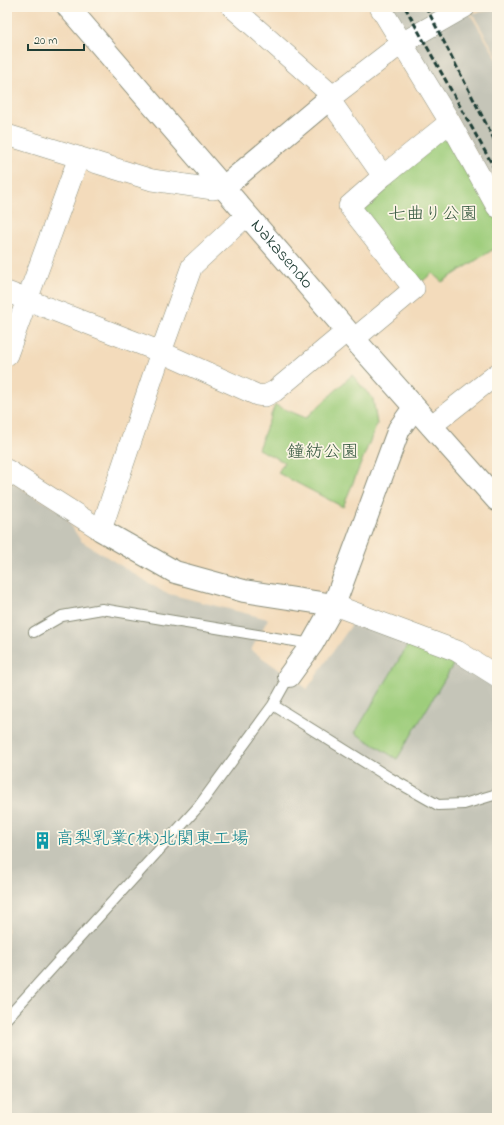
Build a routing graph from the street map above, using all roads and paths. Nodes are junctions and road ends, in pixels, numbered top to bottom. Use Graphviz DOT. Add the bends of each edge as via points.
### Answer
graph roads {
  1 [pos="68,7"];
  2 [pos="232,7"];
  3 [pos="380,7"];
  4 [pos="465,7"];
  5 [pos="402,43"];
  6 [pos="329,99"];
  7 [pos="450,122"];
  8 [pos="7,135"];
  9 [pos="79,157"];
  10 [pos="383,176"];
  11 [pos="224,187"];
  12 [pos="497,207"];
  13 [pos="247,215"];
  14 [pos="7,292"];
  15 [pos="27,299"];
  16 [pos="350,335"];
  17 [pos="161,352"];
  18 [pos="7,355"];
  19 [pos="497,374"];
  20 [pos="414,408"];
  21 [pos="432,426"];
  22 [pos="7,470"];
  23 [pos="497,500"];
  24 [pos="101,530"];
  25 [pos="334,605"];
  26 [pos="34,632"];
  27 [pos="312,644"];
  28 [pos="289,676"];
  29 [pos="497,676"];
  30 [pos="273,705"];
  31 [pos="497,794"];
  32 [pos="7,1018"];
  1 -- 11 [label="main road, Nakasendo"];
  2 -- 6 [label="street" via="326,90"];
  3 -- 5 [label="street"];
  4 -- 5 [label="street"];
  5 -- 6 [label="street"];
  5 -- 7 [label="street"];
  6 -- 10 [label="street"];
  6 -- 11 [label="main road"];
  7 -- 10 [label="street"];
  7 -- 12 [label="street"];
  8 -- 9 [label="street"];
  9 -- 11 [label="street" via="152,180 213,189"];
  9 -- 15 [label="street"];
  10 -- 16 [label="street" via="349,206 414,289"];
  11 -- 13 [label="main road, Nakasendo"];
  13 -- 16 [label="main road, Nakasendo"];
  13 -- 17 [label="street" via="192,266"];
  14 -- 15 [label="street"];
  15 -- 17 [label="street"];
  15 -- 18 [label="street"];
  16 -- 17 [label="street" via="265,396 257,395"];
  16 -- 20 [label="main road, Nakasendo"];
  17 -- 24 [label="street"];
  19 -- 21 [label="street"];
  20 -- 21 [label="main road, Nakasendo"];
  20 -- 25 [label="main road" via="400,429"];
  21 -- 23 [label="main road, Nakasendo"];
  22 -- 24 [label="street"];
  24 -- 25 [label="main road" via="175,572 244,591"];
  25 -- 27 [label="main road"];
  25 -- 29 [label="street" via="457,651"];
  26 -- 27 [label="lane" via="62,616 102,609"];
  27 -- 28 [label="main road"];
  28 -- 30 [label="lane"];
  30 -- 31 [label="lane" via="438,805 464,804"];
  30 -- 32 [label="lane" via="199,806"];
}
